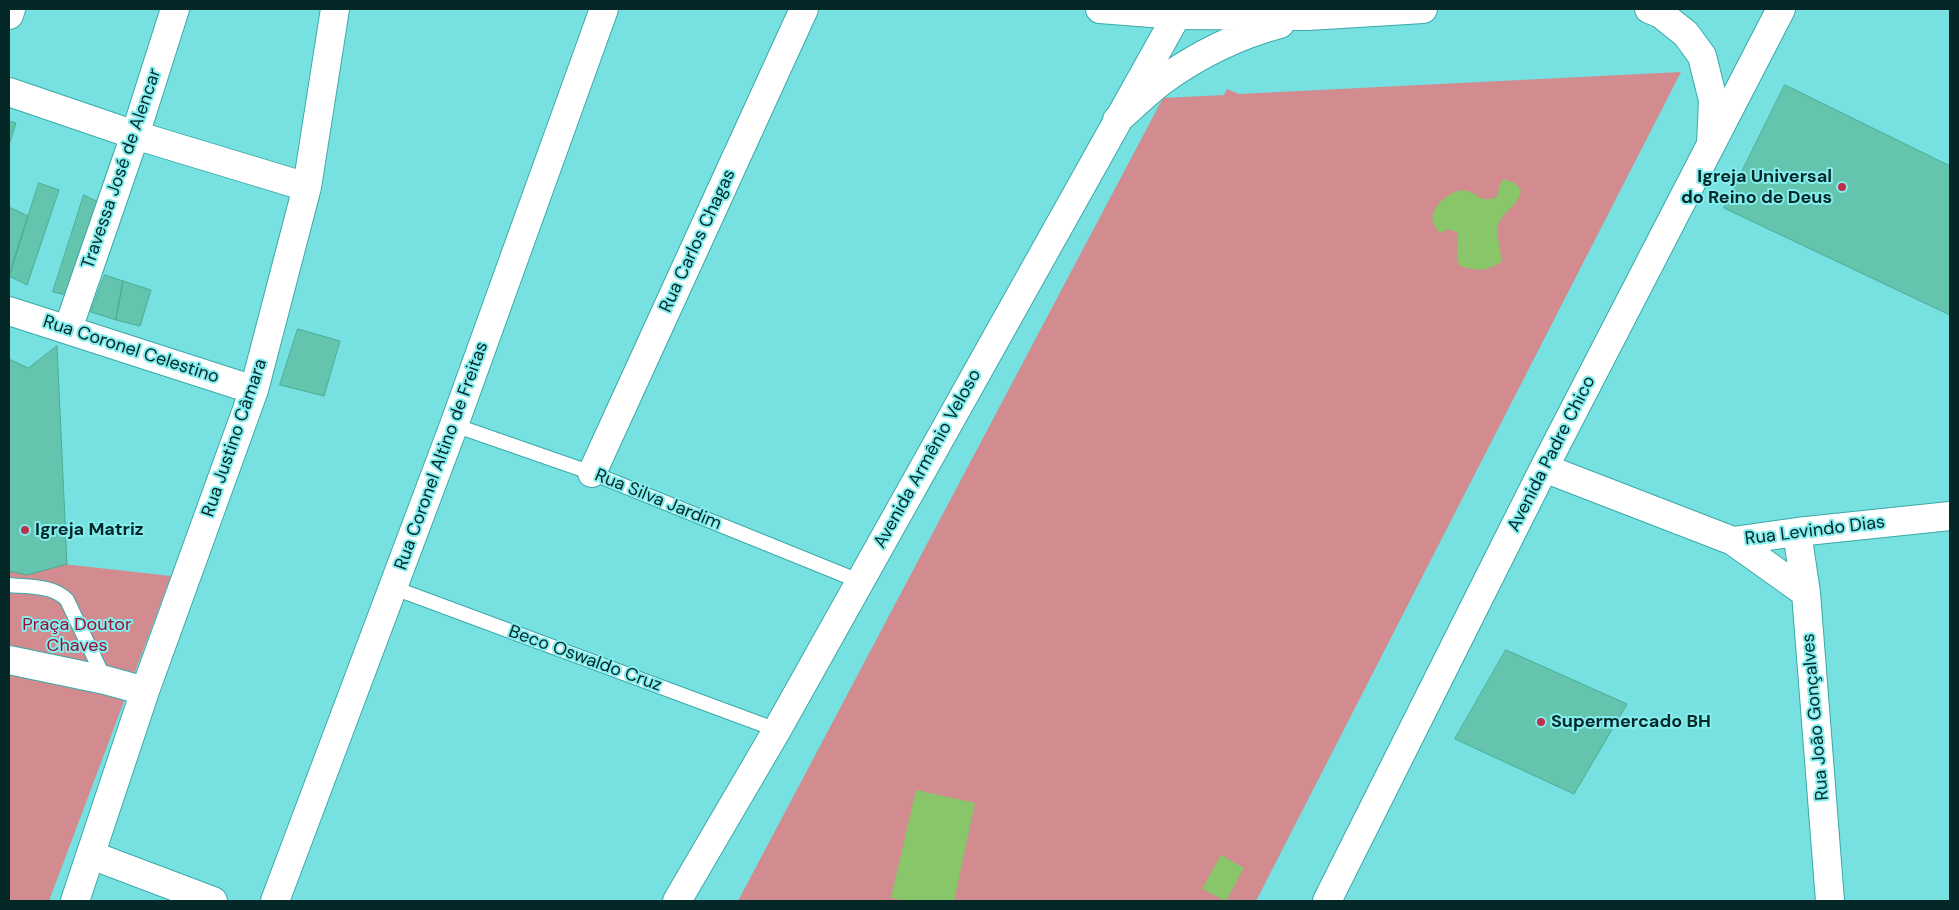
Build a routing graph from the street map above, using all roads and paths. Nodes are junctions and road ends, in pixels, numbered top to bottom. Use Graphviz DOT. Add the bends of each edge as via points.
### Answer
graph roads {
  1 [pos="11,9"];
  2 [pos="175,9"];
  3 [pos="335,9"];
  4 [pos="604,9"];
  5 [pos="804,9"];
  6 [pos="1100,9"];
  7 [pos="1423,9"];
  8 [pos="1649,9"];
  9 [pos="1781,9"];
  10 [pos="1178,12"];
  11 [pos="9,15"];
  12 [pos="1308,16"];
  13 [pos="9,92"];
  14 [pos="1117,120"];
  15 [pos="135,135"];
  16 [pos="1711,144"];
  17 [pos="307,187"];
  18 [pos="9,311"];
  19 [pos="68,329"];
  20 [pos="254,390"];
  21 [pos="454,425"];
  22 [pos="1544,468"];
  23 [pos="592,473"];
  24 [pos="1950,516"];
  25 [pos="1797,532"];
  26 [pos="1733,542"];
  27 [pos="859,582"];
  28 [pos="9,584"];
  29 [pos="394,588"];
  30 [pos="1806,593"];
  31 [pos="9,660"];
  32 [pos="105,680"];
  33 [pos="146,691"];
  34 [pos="777,730"];
  35 [pos="91,855"];
  36 [pos="75,901"];
  37 [pos="213,901"];
  38 [pos="275,901"];
  39 [pos="677,901"];
  40 [pos="1327,901"];
  41 [pos="1830,901"];
  1 -- 11 [label="street"];
  2 -- 15 [label="street, Travessa José de Alencar"];
  3 -- 17 [label="street, Rua Justino Câmara"];
  4 -- 21 [label="street, Rua Coronel Altino de Freitas"];
  5 -- 23 [label="street, Rua Carlos Chagas"];
  6 -- 10 [label="street"];
  7 -- 12 [label="street"];
  8 -- 16 [label="street" via="1661,14 1686,34 1702,56 1713,100"];
  9 -- 16 [label="street, Avenida Padre Chico"];
  10 -- 12 [label="street"];
  10 -- 14 [label="street, Avenida Armênio Veloso"];
  12 -- 14 [label="street" via="1254,31 1205,54 1162,80"];
  13 -- 15 [label="street"];
  14 -- 27 [label="street, Avenida Armênio Veloso"];
  15 -- 17 [label="street"];
  15 -- 19 [label="street, Travessa José de Alencar"];
  16 -- 22 [label="street, Avenida Padre Chico"];
  17 -- 20 [label="street, Rua Justino Câmara"];
  18 -- 19 [label="street, Rua Coronel Celestino"];
  19 -- 20 [label="street, Rua Coronel Celestino"];
  20 -- 33 [label="street, Rua Justino Câmara"];
  21 -- 23 [label="lane, Rua Silva Jardim"];
  21 -- 29 [label="street, Rua Coronel Altino de Freitas"];
  22 -- 26 [label="street, Rua Levindo Dias"];
  22 -- 40 [label="street, Avenida Padre Chico"];
  23 -- 27 [label="lane, Rua Silva Jardim"];
  24 -- 25 [label="street, Rua Levindo Dias"];
  25 -- 26 [label="street, Rua Levindo Dias"];
  25 -- 30 [label="street, Rua João Gonçalves"];
  26 -- 30 [label="street"];
  27 -- 34 [label="street, Avenida Armênio Veloso"];
  28 -- 32 [label="lane" via="52,590 68,600"];
  29 -- 34 [label="lane, Beco Oswaldo Cruz"];
  29 -- 38 [label="street, Rua Coronel Altino de Freitas"];
  30 -- 41 [label="street, Rua João Gonçalves"];
  31 -- 32 [label="street"];
  32 -- 33 [label="street"];
  33 -- 35 [label="street, Rua Justino Câmara"];
  34 -- 39 [label="street, Avenida Armênio Veloso"];
  35 -- 36 [label="street, Rua Justino Câmara"];
  35 -- 37 [label="street"];
}
